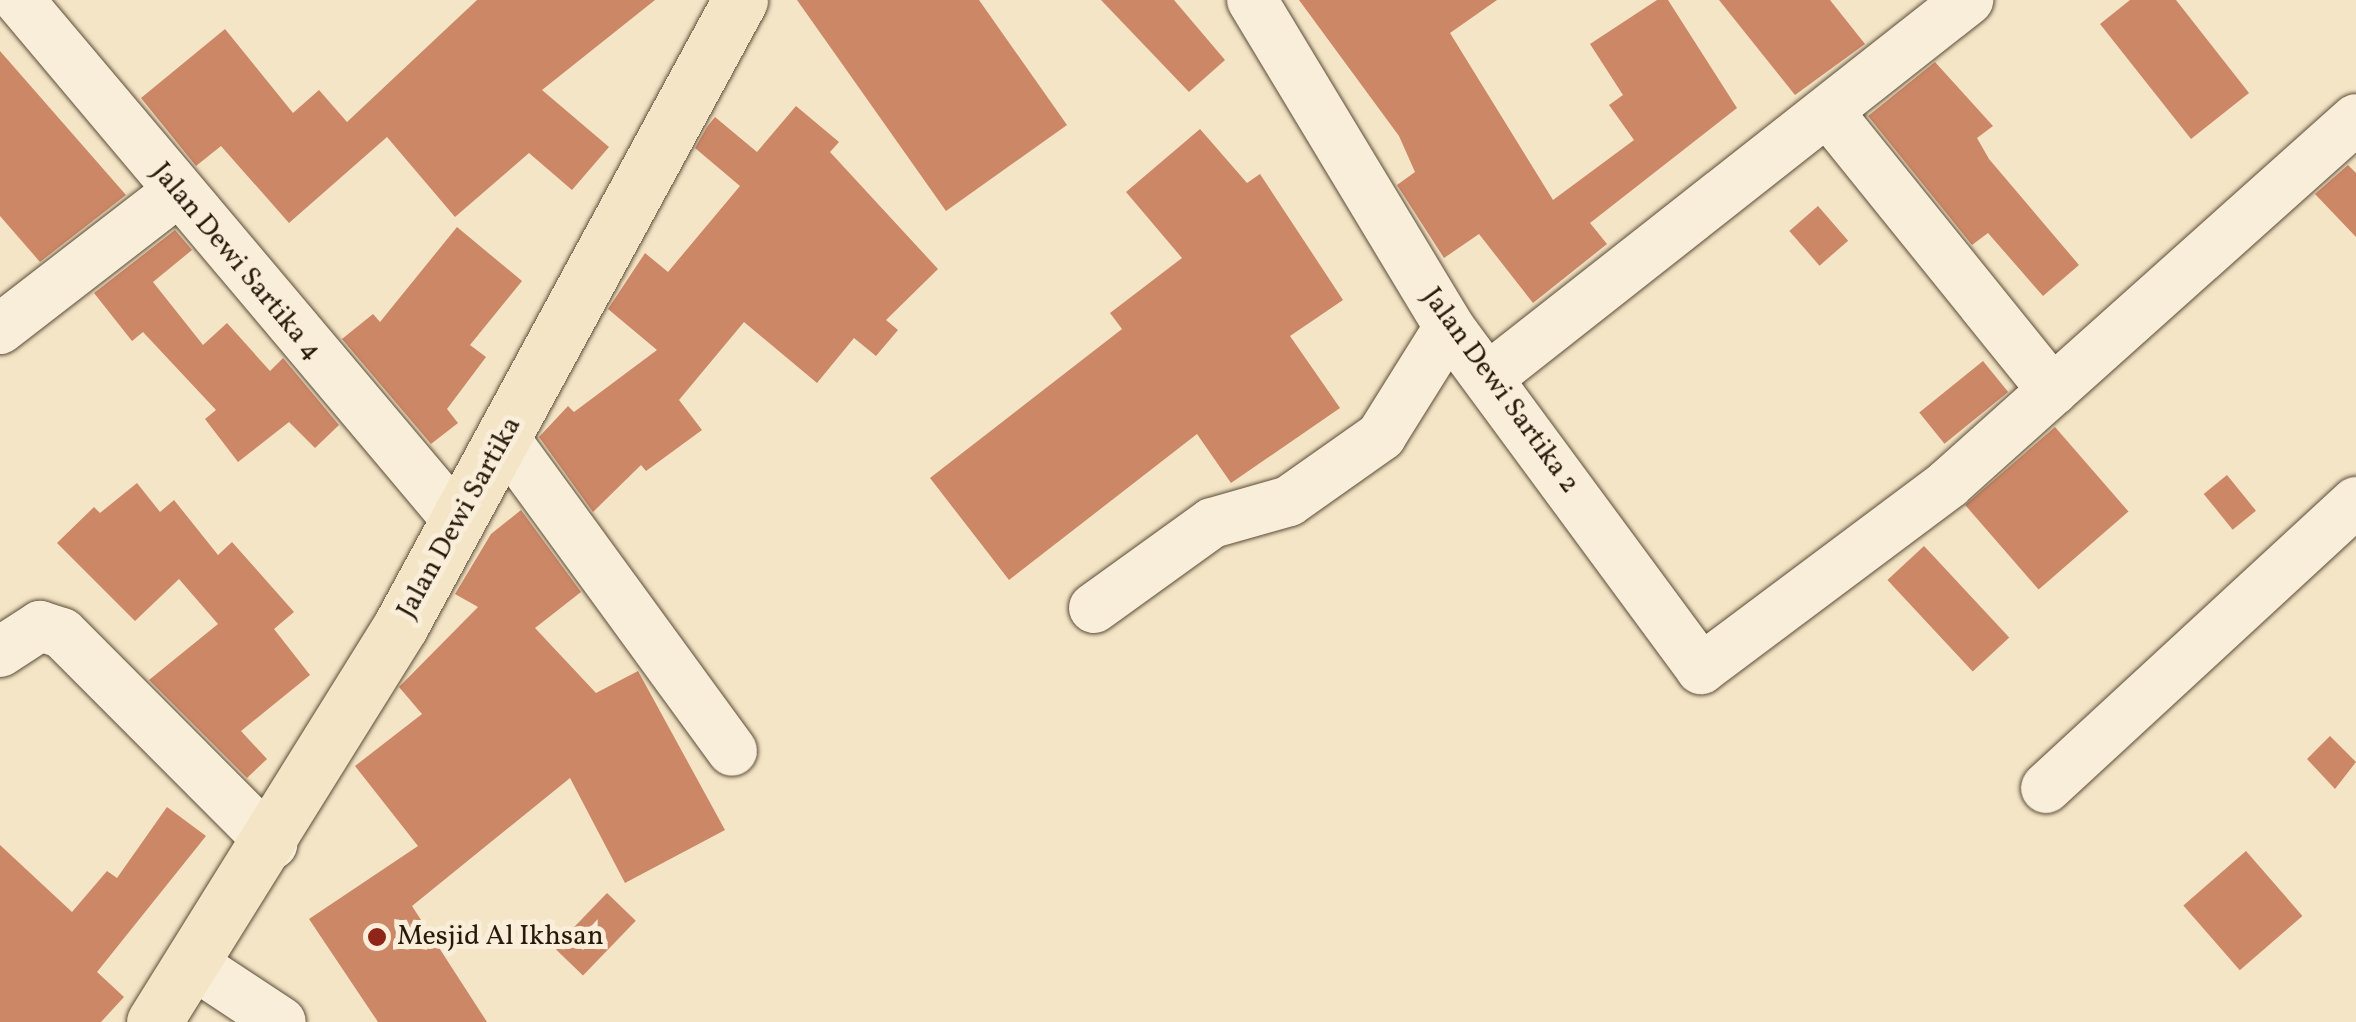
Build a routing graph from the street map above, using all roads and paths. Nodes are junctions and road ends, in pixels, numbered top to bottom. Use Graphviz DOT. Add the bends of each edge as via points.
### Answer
graph roads {
  1 [pos="19,0"];
  2 [pos="740,0"];
  3 [pos="1968,0"];
  4 [pos="1269,6"];
  5 [pos="1828,112"];
  6 [pos="2356,119"];
  7 [pos="177,192"];
  8 [pos="1449,327"];
  9 [pos="0,329"];
  10 [pos="1489,377"];
  11 [pos="2054,391"];
  12 [pos="504,438"];
  13 [pos="2356,502"];
  14 [pos="457,520"];
  15 [pos="1094,608"];
  16 [pos="0,652"];
  17 [pos="732,751"];
  18 [pos="2046,788"];
  19 [pos="272,844"];
  20 [pos="172,1004"];
  21 [pos="281,1022"];
  1 -- 7 [label="street, Jalan Dewi Sartika 4"];
  2 -- 12 [label="main road, Jalan Dewi Sartika"];
  3 -- 5 [label="street"];
  4 -- 8 [label="street, Jalan Dewi Sartika 2"];
  5 -- 10 [label="street"];
  5 -- 11 [label="street"];
  6 -- 11 [label="street"];
  7 -- 9 [label="street"];
  7 -- 14 [label="street, Jalan Dewi Sartika 4"];
  8 -- 10 [label="street, Jalan Dewi Sartika 2"];
  8 -- 15 [label="street" via="1381,436 1289,501 1212,523"];
  10 -- 11 [label="street, Jalan Dewi Sartika 2" via="1702,669 1948,484"];
  12 -- 14 [label="main road, Jalan Dewi Sartika"];
  12 -- 17 [label="street"];
  13 -- 18 [label="street"];
  14 -- 19 [label="main road, Jalan Dewi Sartika"];
  16 -- 19 [label="street" via="40,626 62,633"];
  19 -- 20 [label="main road, Jalan Dewi Sartika"];
  20 -- 21 [label="street"];
}
